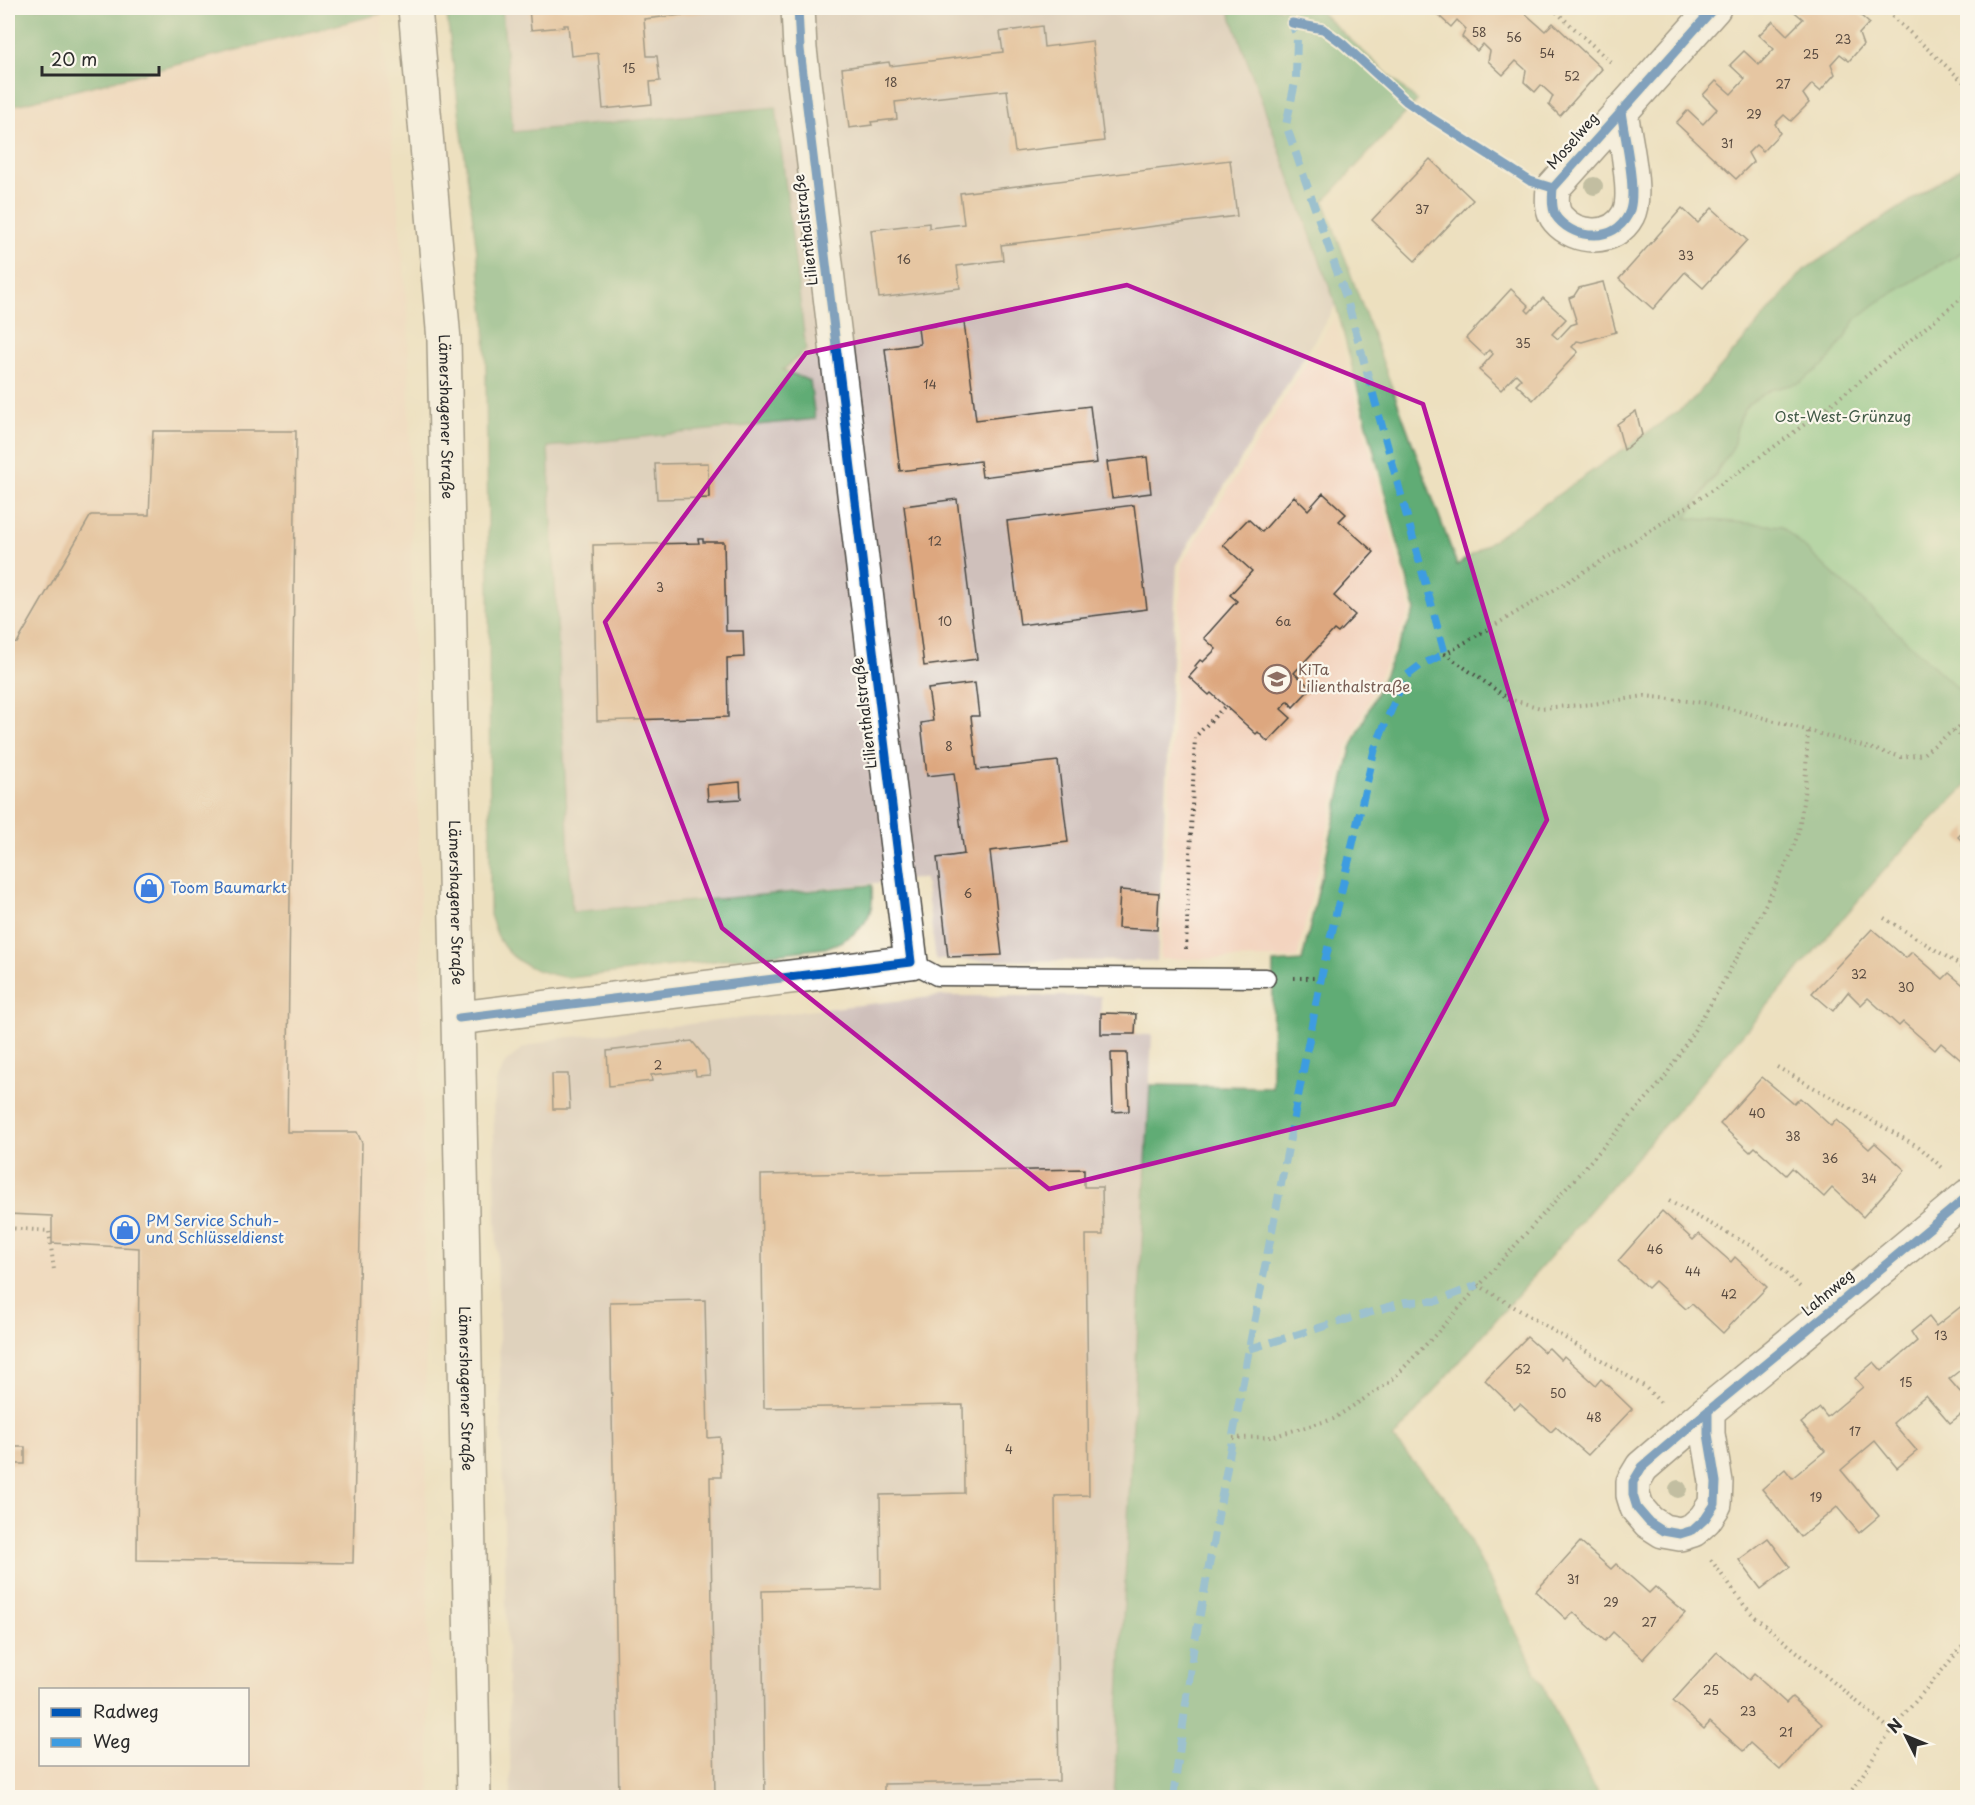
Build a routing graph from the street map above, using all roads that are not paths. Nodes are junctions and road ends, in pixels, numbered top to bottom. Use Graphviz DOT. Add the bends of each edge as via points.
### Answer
graph roads {
  1 [pos="415,8"];
  2 [pos="798,8"];
  3 [pos="1714,8"];
  4 [pos="1631,100"];
  5 [pos="911,962"];
  6 [pos="1266,978"];
  7 [pos="459,1018"];
  8 [pos="1968,1196"];
  9 [pos="1696,1421"];
  10 [pos="474,1797"];
  1 -- 7 [label="street, Lämershagener Straße" via="444,340"];
  2 -- 5 [label="street, Lilienthalstraße"];
  3 -- 4 [label="street"];
  5 -- 6 [label="lane" via="937,976"];
  5 -- 7 [label="street"];
  7 -- 10 [label="street, Lämershagener Straße"];
  8 -- 9 [label="street, Lahnweg"];
  9 -- 9 [label="street, Lahnweg" via="1708,1434 1716,1482 1715,1504 1693,1530 1680,1534 1664,1531 1637,1508 1633,1482 1642,1467"];
}
